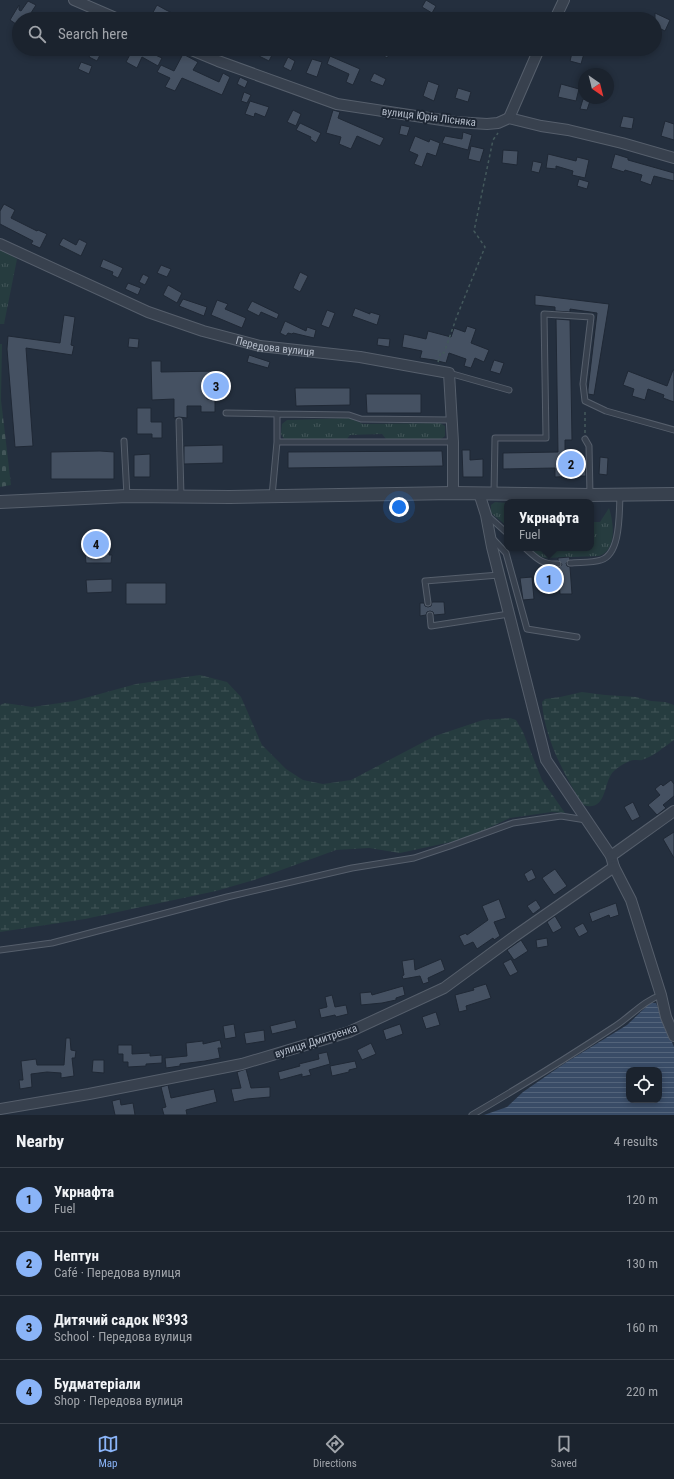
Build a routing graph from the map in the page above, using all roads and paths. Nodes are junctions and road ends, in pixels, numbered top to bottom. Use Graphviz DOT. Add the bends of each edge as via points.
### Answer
graph roads {
  1 [pos="74,0"];
  2 [pos="564,0"];
  3 [pos="102,12"];
  4 [pos="558,12"];
  5 [pos="206,56"];
  6 [pos="537,56"];
  7 [pos="509,118"];
  8 [pos="674,158"];
  9 [pos="0,244"];
  10 [pos="435,371"];
  11 [pos="449,373"];
  12 [pos="509,390"];
  13 [pos="585,401"];
  14 [pos="226,413"];
  15 [pos="277,414"];
  16 [pos="451,420"];
  17 [pos="179,421"];
  18 [pos="674,430"];
  19 [pos="585,439"];
  20 [pos="124,441"];
  21 [pos="277,442"];
  22 [pos="453,442"];
  23 [pos="453,493"];
  24 [pos="479,493"];
  25 [pos="494,493"];
  26 [pos="674,494"];
  27 [pos="590,495"];
  28 [pos="620,495"];
  29 [pos="127,496"];
  30 [pos="181,496"];
  31 [pos="272,496"];
  32 [pos="0,502"];
  33 [pos="486,515"];
  34 [pos="504,530"];
  35 [pos="490,535"];
  36 [pos="504,551"];
  37 [pos="504,551"];
  38 [pos="529,551"];
  39 [pos="570,563"];
  40 [pos="558,564"];
  41 [pos="499,575"];
  42 [pos="428,603"];
  43 [pos="509,614"];
  44 [pos="430,615"];
  45 [pos="577,637"];
  46 [pos="674,811"];
  47 [pos="587,820"];
  48 [pos="611,856"];
  49 [pos="614,867"];
  50 [pos="0,950"];
  51 [pos="661,995"];
  52 [pos="674,1036"];
  53 [pos="0,1109"];
  54 [pos="472,1115"];
  1 -- 3 [label="street"];
  2 -- 4 [label="street"];
  5 -- 7 [label="street, вулиця Юрія Лісняка" via="337,104 461,122 487,124"];
  6 -- 7 [label="street"];
  7 -- 8 [label="street" via="622,143"];
  7 -- 10 [label="path" via="493,140 474,231 485,247"];
  9 -- 10 [label="street, Передова вулиця" via="148,312 202,331 260,346 360,357"];
  10 -- 11 [label="street, Передова вулиця"];
  11 -- 12 [label="lane"];
  11 -- 16 [label="street"];
  13 -- 18 [label="lane" via="606,411"];
  13 -- 19 [label="path"];
  13 -- 25 [label="lane" via="583,384 591,317 544,314 546,438 495,438"];
  14 -- 15 [label="lane"];
  15 -- 16 [label="lane" via="349,416 361,419"];
  15 -- 21 [label="lane"];
  16 -- 22 [label="street"];
  17 -- 30 [label="lane"];
  19 -- 27 [label="lane" via="589,446"];
  20 -- 29 [label="lane"];
  21 -- 22 [label="lane"];
  21 -- 31 [label="lane"];
  22 -- 23 [label="street"];
  23 -- 24 [label="street"];
  23 -- 31 [label="street"];
  24 -- 25 [label="street"];
  24 -- 33 [label="street"];
  25 -- 27 [label="street"];
  26 -- 28 [label="street"];
  27 -- 28 [label="street"];
  28 -- 39 [label="lane" via="616,540 611,552 601,560"];
  29 -- 30 [label="street"];
  29 -- 32 [label="street"];
  30 -- 31 [label="street"];
  33 -- 34 [label="lane"];
  33 -- 35 [label="street"];
  35 -- 36 [label="lane"];
  35 -- 41 [label="street"];
  37 -- 45 [label="lane" via="527,629"];
  38 -- 40 [label="lane" via="548,565"];
  41 -- 42 [label="lane" via="425,581"];
  41 -- 43 [label="street"];
  43 -- 44 [label="lane" via="431,626"];
  43 -- 47 [label="street" via="546,760"];
  46 -- 48 [label="street"];
  47 -- 48 [label="street"];
  47 -- 50 [label="lane" via="561,816 513,823 414,858 352,868 226,897 52,943"];
  48 -- 49 [label="street"];
  49 -- 51 [label="street" via="631,900"];
  49 -- 53 [label="street, вулиця Дмитренка" via="444,988 349,1032 242,1064"];
  51 -- 52 [label="street"];
  51 -- 54 [label="lane" via="651,998 620,1024"];
}
